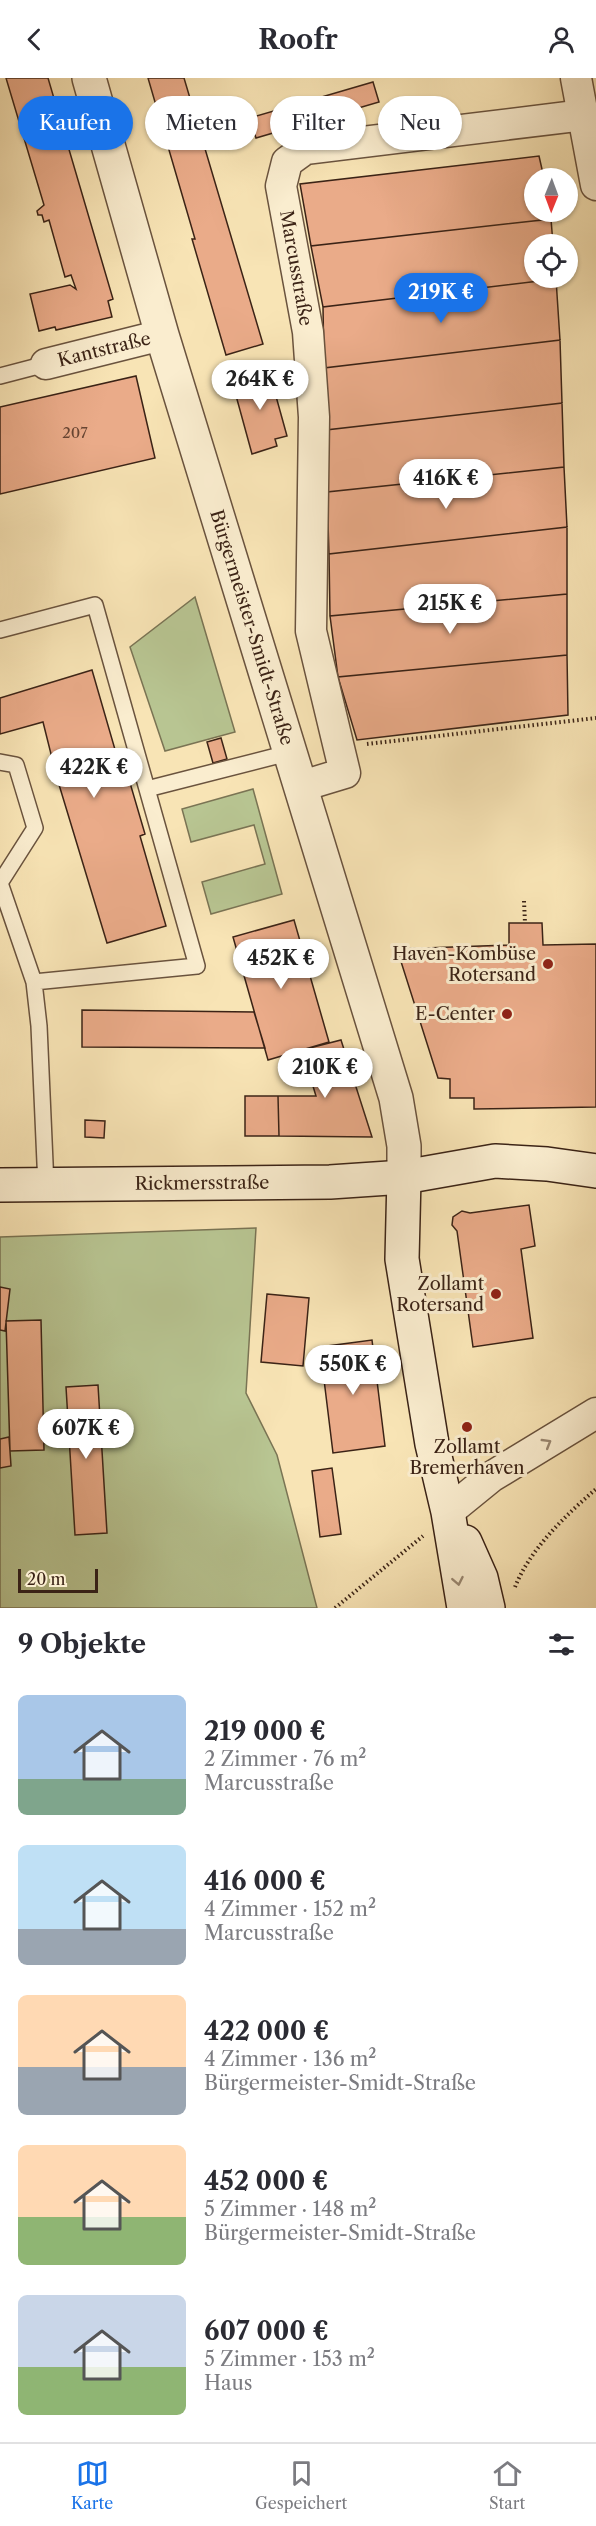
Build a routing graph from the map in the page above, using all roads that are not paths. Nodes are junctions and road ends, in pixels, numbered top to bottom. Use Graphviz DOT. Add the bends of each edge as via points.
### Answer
graph roads {
  1 [pos="89,78"];
  2 [pos="576,78"];
  3 [pos="584,115"];
  4 [pos="595,173"];
  5 [pos="162,335"];
  6 [pos="46,364"];
  7 [pos="0,376"];
  8 [pos="0,630"];
  9 [pos="292,752"];
  10 [pos="0,762"];
  11 [pos="302,786"];
  12 [pos="147,789"];
  13 [pos="0,883"];
  14 [pos="34,982"];
  15 [pos="596,1171"];
  16 [pos="404,1177"];
  17 [pos="0,1185"];
  18 [pos="46,1186"];
  19 [pos="596,1413"];
  20 [pos="437,1523"];
  21 [pos="501,1600"];
  22 [pos="464,1608"];
  1 -- 5 [label="street, Bürgermeister-Smidt-Straße"];
  2 -- 3 [label="street"];
  3 -- 4 [label="street"];
  3 -- 11 [label="street, Marcusstraße" via="305,149 286,162 281,186 308,332 314,417 311,631 345,773"];
  5 -- 6 [label="street, Kantstraße"];
  5 -- 9 [label="street, Bürgermeister-Smidt-Straße"];
  6 -- 7 [label="lane"];
  8 -- 12 [label="lane" via="95,605"];
  9 -- 11 [label="street, Bürgermeister-Smidt-Straße"];
  9 -- 12 [label="lane"];
  10 -- 13 [label="lane" via="16,765 35,828"];
  11 -- 16 [label="street, Bürgermeister-Smidt-Straße" via="396,1098 404,1146"];
  12 -- 14 [label="lane" via="197,966"];
  13 -- 14 [label="lane"];
  14 -- 18 [label="lane"];
  15 -- 16 [label="street, Rickmersstraße" via="495,1161"];
  16 -- 18 [label="street, Rickmersstraße" via="330,1182"];
  16 -- 20 [label="street, Bürgermeister-Smidt-Straße" via="402,1259 432,1444"];
  17 -- 18 [label="street, Rickmersstraße"];
  20 -- 19 [label="street, one-way" via="491,1476"];
  20 -- 21 [label="street" via="476,1562"];
  20 -- 22 [label="street, one-way"];
}
